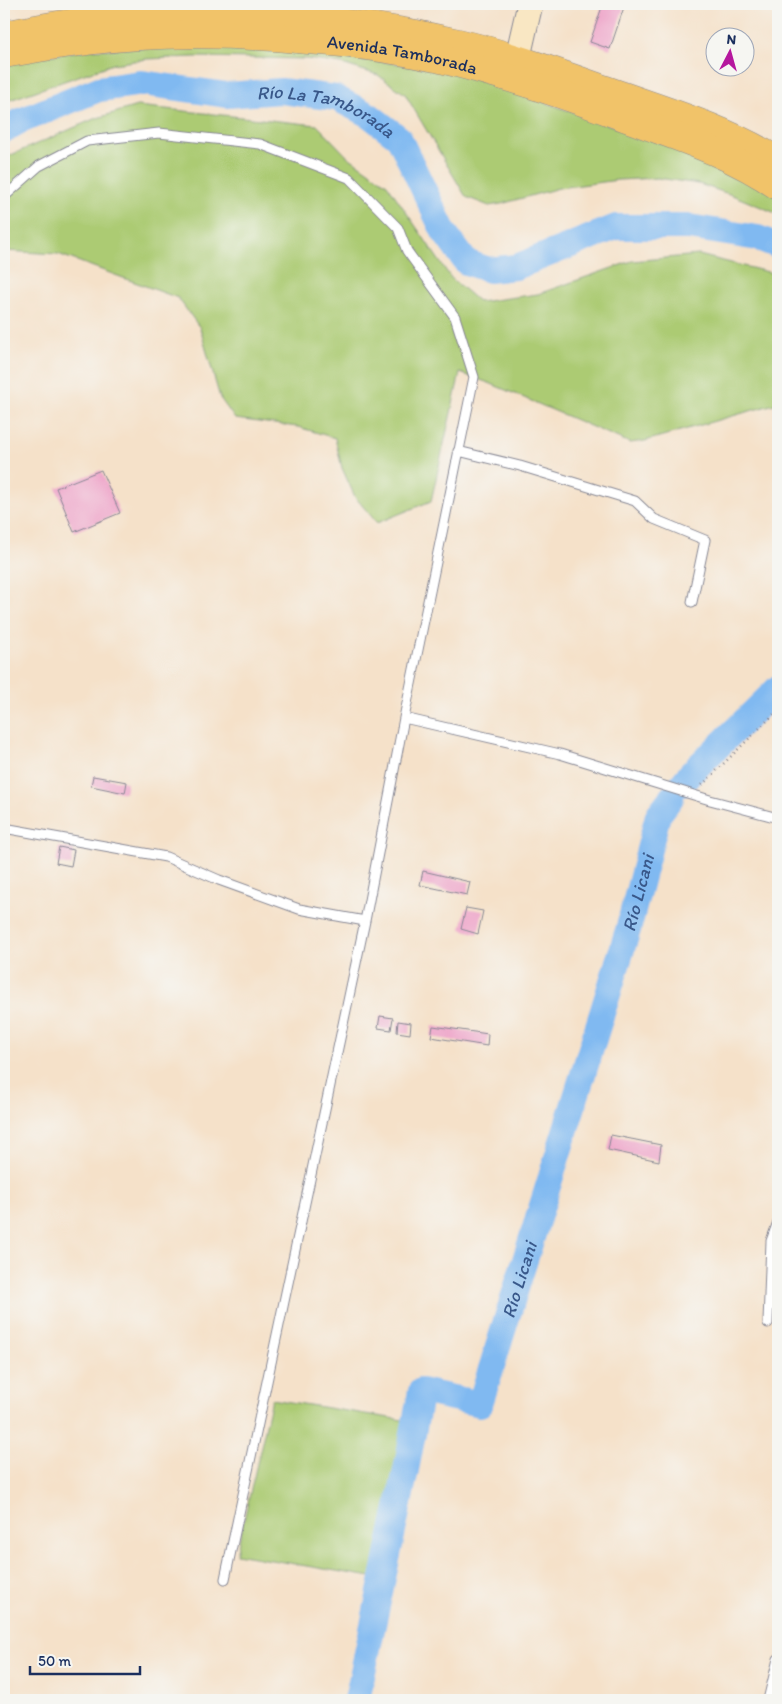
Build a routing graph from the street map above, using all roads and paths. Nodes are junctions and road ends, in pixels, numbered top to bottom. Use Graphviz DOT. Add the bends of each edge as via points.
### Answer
graph roads {
  1 [pos="530,4"];
  2 [pos="142,10"];
  3 [pos="4,35"];
  4 [pos="4,54"];
  5 [pos="515,69"];
  6 [pos="778,160"];
  7 [pos="778,186"];
  8 [pos="4,196"];
  9 [pos="458,451"];
  10 [pos="692,602"];
  11 [pos="778,710"];
  12 [pos="404,718"];
  13 [pos="692,795"];
  14 [pos="778,818"];
  15 [pos="4,828"];
  16 [pos="365,921"];
  17 [pos="778,1222"];
  18 [pos="768,1323"];
  19 [pos="225,1580"];
  20 [pos="778,1659"];
  21 [pos="768,1700"];
  1 -- 5 [label="street"];
  2 -- 3 [label="main road, Avenida Tamborada"];
  2 -- 5 [label="main road, Avenida Tamborada" via="288,16 350,24 460,43"];
  4 -- 5 [label="main road, Avenida Tamborada" via="88,40 205,34 336,42"];
  5 -- 6 [label="main road, Avenida Tamborada" via="720,130"];
  5 -- 7 [label="main road, Avenida Tamborada" via="582,101 732,158"];
  8 -- 9 [label="lane" via="39,166 87,141 159,133 260,144 348,178 398,228 407,250 455,317 474,377"];
  9 -- 10 [label="lane" via="635,501 654,519 705,540"];
  9 -- 12 [label="lane"];
  11 -- 13 [label="path"];
  12 -- 13 [label="lane" via="560,754"];
  12 -- 16 [label="lane"];
  13 -- 14 [label="lane"];
  15 -- 16 [label="lane" via="166,857 300,909"];
  16 -- 19 [label="lane"];
  17 -- 18 [label="lane" via="771,1241"];
  20 -- 21 [label="lane"];
}
